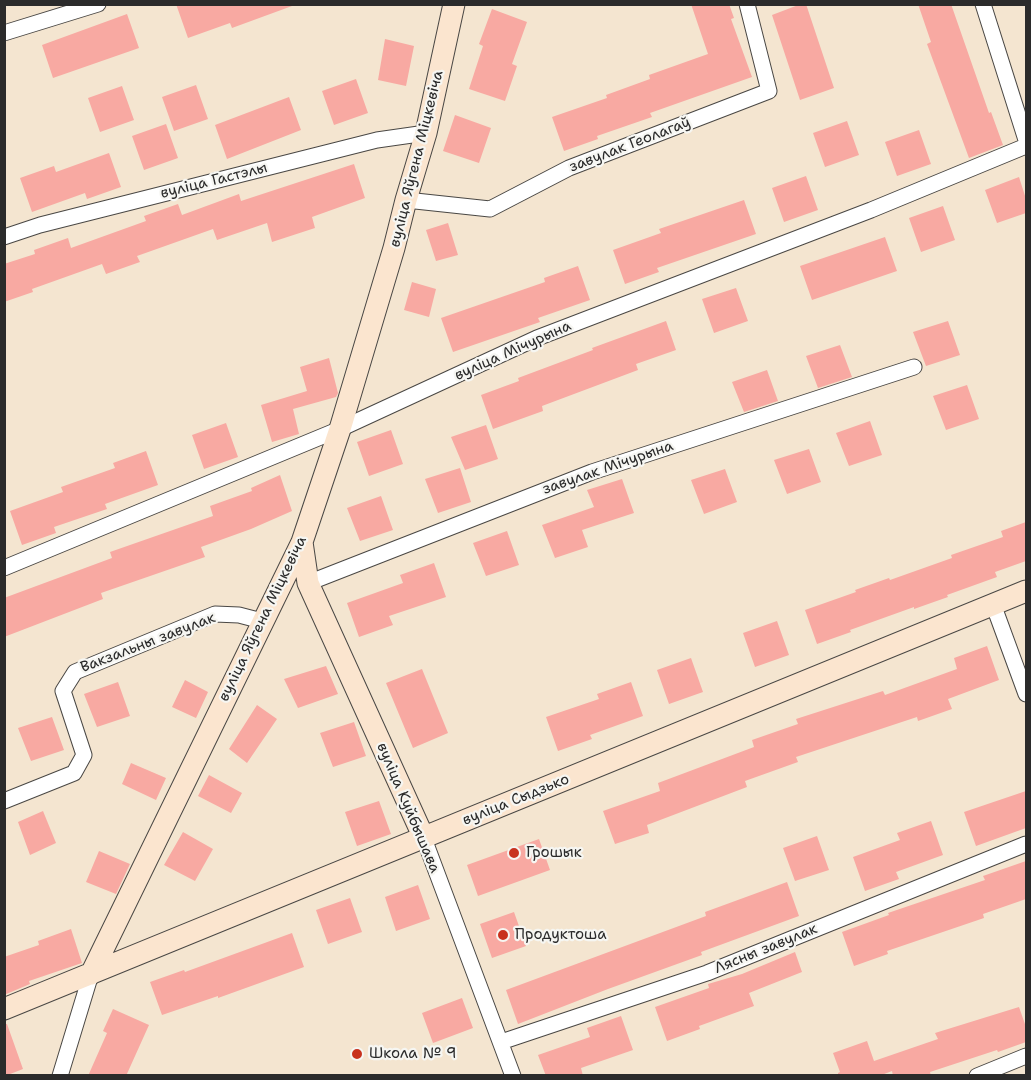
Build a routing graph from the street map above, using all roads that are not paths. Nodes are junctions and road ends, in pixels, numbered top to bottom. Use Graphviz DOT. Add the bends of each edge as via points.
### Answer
graph roads {
  1 [pos="98,4"];
  2 [pos="454,4"];
  3 [pos="747,4"];
  4 [pos="983,4"];
  5 [pos="4,33"];
  6 [pos="426,133"];
  7 [pos="1026,140"];
  8 [pos="1026,146"];
  9 [pos="406,200"];
  10 [pos="4,237"];
  11 [pos="914,367"];
  12 [pos="340,429"];
  13 [pos="302,542"];
  14 [pos="4,568"];
  15 [pos="308,583"];
  16 [pos="1026,591"];
  17 [pos="993,604"];
  18 [pos="262,621"];
  19 [pos="1026,694"];
  20 [pos="4,801"];
  21 [pos="423,836"];
  22 [pos="1026,844"];
  23 [pos="91,974"];
  24 [pos="4,1009"];
  25 [pos="501,1042"];
  26 [pos="1026,1056"];
  27 [pos="60,1076"];
  28 [pos="513,1076"];
  29 [pos="977,1076"];
  1 -- 5 [label="street"];
  2 -- 6 [label="street, вуліца Яўгена Міцкевіча"];
  3 -- 9 [label="street, завулак Геолагаў" via="769,92 569,168 490,209"];
  4 -- 7 [label="street"];
  6 -- 9 [label="street, вуліца Яўгена Міцкевіча"];
  6 -- 10 [label="street, вуліца Гастэлы" via="377,140"];
  8 -- 12 [label="street, вуліца Мічурына" via="537,338"];
  9 -- 12 [label="street, вуліца Яўгена Міцкевіча"];
  11 -- 15 [label="street, завулак Мічурына" via="592,472"];
  12 -- 13 [label="street, вуліца Яўгена Міцкевіча"];
  12 -- 14 [label="street, вуліца Мічурына"];
  13 -- 15 [label="street, вуліца Куйбышава"];
  13 -- 18 [label="street, вуліца Яўгена Міцкевіча"];
  15 -- 21 [label="street, вуліца Куйбышава"];
  16 -- 17 [label="street, вуліца Сыдзько"];
  17 -- 19 [label="street"];
  17 -- 21 [label="street, вуліца Сыдзько" via="496,810"];
  18 -- 20 [label="street, Вакзальны завулак" via="214,614 75,672 63,691 84,755 74,773"];
  18 -- 23 [label="street, вуліца Яўгена Міцкевіча"];
  21 -- 23 [label="street, вуліца Сыдзько"];
  21 -- 25 [label="street, вуліца Куйбышава"];
  22 -- 25 [label="street, Лясны завулак" via="707,973"];
  23 -- 24 [label="street, вуліца Сыдзько"];
  23 -- 27 [label="street, вуліца Яўгена Міцкевіча"];
  25 -- 28 [label="street, вуліца Куйбышава"];
  26 -- 29 [label="street"];
}
